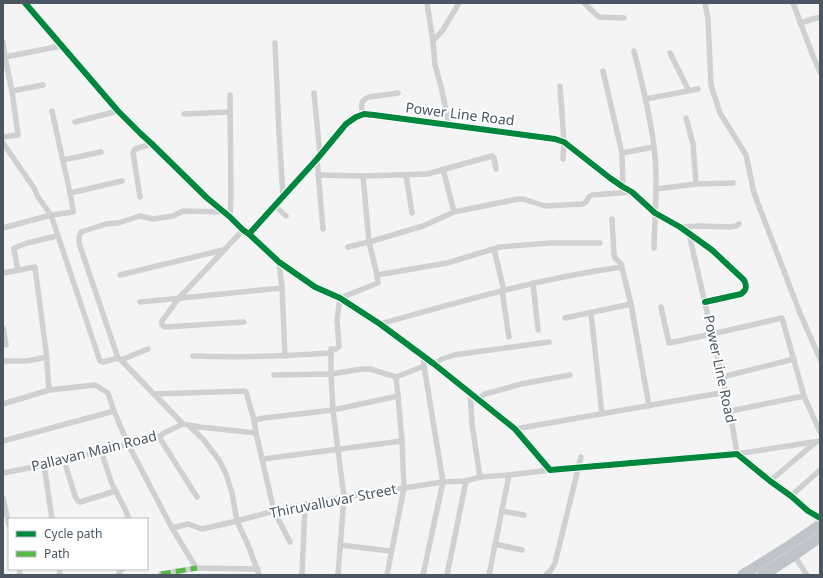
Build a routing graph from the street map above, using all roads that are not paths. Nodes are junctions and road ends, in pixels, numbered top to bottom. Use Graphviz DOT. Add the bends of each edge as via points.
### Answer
graph roads {
  1 [pos="25,3"];
  2 [pos="427,3"];
  3 [pos="459,3"];
  4 [pos="584,3"];
  5 [pos="705,3"];
  6 [pos="793,3"];
  7 [pos="624,18"];
  8 [pos="820,18"];
  9 [pos="800,23"];
  10 [pos="433,41"];
  11 [pos="3,42"];
  12 [pos="275,43"];
  13 [pos="61,46"];
  14 [pos="634,51"];
  15 [pos="670,53"];
  16 [pos="5,57"];
  17 [pos="603,71"];
  18 [pos="820,72"];
  19 [pos="44,85"];
  20 [pos="560,86"];
  21 [pos="698,89"];
  22 [pos="689,91"];
  23 [pos="12,92"];
  24 [pos="314,93"];
  25 [pos="398,93"];
  26 [pos="230,95"];
  27 [pos="646,98"];
  28 [pos="52,111"];
  29 [pos="118,111"];
  30 [pos="230,112"];
  31 [pos="184,114"];
  32 [pos="362,115"];
  33 [pos="686,118"];
  34 [pos="75,122"];
  35 [pos="449,125"];
  36 [pos="3,137"];
  37 [pos="564,142"];
  38 [pos="3,143"];
  39 [pos="152,144"];
  40 [pos="654,147"];
  41 [pos="10,152"];
  42 [pos="101,152"];
  43 [pos="622,153"];
  44 [pos="3,154"];
  45 [pos="319,157"];
  46 [pos="563,159"];
  47 [pos="63,160"];
  48 [pos="443,169"];
  49 [pos="496,169"];
  50 [pos="318,175"];
  51 [pos="406,175"];
  52 [pos="363,176"];
  53 [pos="122,181"];
  54 [pos="733,183"];
  55 [pos="696,184"];
  56 [pos="623,187"];
  57 [pos="656,189"];
  58 [pos="632,192"];
  59 [pos="70,193"];
  60 [pos="283,196"];
  61 [pos="140,198"];
  62 [pos="275,206"];
  63 [pos="454,212"];
  64 [pos="412,213"];
  65 [pos="655,213"];
  66 [pos="227,214"];
  67 [pos="51,215"];
  68 [pos="286,216"];
  69 [pos="612,219"];
  70 [pos="739,224"];
  71 [pos="3,228"];
  72 [pos="680,228"];
  73 [pos="323,229"];
  74 [pos="246,232"];
  75 [pos="689,234"];
  76 [pos="57,236"];
  77 [pos="369,242"];
  78 [pos="600,243"];
  79 [pos="348,247"];
  80 [pos="654,248"];
  81 [pos="494,249"];
  82 [pos="223,250"];
  83 [pos="279,262"];
  84 [pos="622,267"];
  85 [pos="18,270"];
  86 [pos="3,273"];
  87 [pos="377,274"];
  88 [pos="120,275"];
  89 [pos="533,283"];
  90 [pos="282,288"];
  91 [pos="503,291"];
  92 [pos="340,298"];
  93 [pos="178,299"];
  94 [pos="140,302"];
  95 [pos="705,302"];
  96 [pos="631,304"];
  97 [pos="660,307"];
  98 [pos="591,313"];
  99 [pos="565,318"];
  100 [pos="244,322"];
  101 [pos="380,324"];
  102 [pos="3,328"];
  103 [pos="538,330"];
  104 [pos="712,334"];
  105 [pos="509,337"];
  106 [pos="549,342"];
  107 [pos="6,345"];
  108 [pos="148,349"];
  109 [pos="331,353"];
  110 [pos="194,356"];
  111 [pos="285,356"];
  112 [pos="424,356"];
  113 [pos="47,357"];
  114 [pos="120,359"];
  115 [pos="794,359"];
  116 [pos="820,359"];
  117 [pos="3,361"];
  118 [pos="434,364"];
  119 [pos="424,366"];
  120 [pos="331,374"];
  121 [pos="274,375"];
  122 [pos="570,375"];
  123 [pos="396,377"];
  124 [pos="722,377"];
  125 [pos="49,390"];
  126 [pos="726,392"];
  127 [pos="154,394"];
  128 [pos="398,396"];
  129 [pos="473,396"];
  130 [pos="804,396"];
  131 [pos="3,404"];
  132 [pos="649,406"];
  133 [pos="333,410"];
  134 [pos="114,411"];
  135 [pos="730,411"];
  136 [pos="602,414"];
  137 [pos="254,420"];
  138 [pos="186,425"];
  139 [pos="515,430"];
  140 [pos="820,432"];
  141 [pos="256,433"];
  142 [pos="160,437"];
  143 [pos="3,441"];
  144 [pos="402,441"];
  145 [pos="818,441"];
  146 [pos="128,444"];
  147 [pos="338,450"];
  148 [pos="101,451"];
  149 [pos="737,454"];
  150 [pos="581,457"];
  151 [pos="262,459"];
  152 [pos="64,460"];
  153 [pos="44,465"];
  154 [pos="578,468"];
  155 [pos="550,470"];
  156 [pos="820,470"];
  157 [pos="3,473"];
  158 [pos="509,475"];
  159 [pos="480,478"];
  160 [pos="466,481"];
  161 [pos="770,481"];
  162 [pos="443,482"];
  163 [pos="404,488"];
  164 [pos="116,491"];
  165 [pos="791,496"];
  166 [pos="197,497"];
  167 [pos="344,497"];
  168 [pos="3,498"];
  169 [pos="305,504"];
  170 [pos="274,511"];
  171 [pos="502,511"];
  172 [pos="524,515"];
  173 [pos="52,518"];
  174 [pos="129,518"];
  175 [pos="8,520"];
  176 [pos="237,521"];
  177 [pos="819,526"];
  178 [pos="172,528"];
  179 [pos="820,537"];
  180 [pos="290,542"];
  181 [pos="495,544"];
  182 [pos="340,545"];
  183 [pos="522,550"];
  184 [pos="391,551"];
  185 [pos="791,551"];
  186 [pos="197,568"];
  187 [pos="258,572"];
  188 [pos="161,574"];
  189 [pos="302,575"];
  190 [pos="338,575"];
  191 [pos="387,575"];
  192 [pos="423,575"];
  193 [pos="447,575"];
  194 [pos="489,575"];
  195 [pos="546,575"];
  196 [pos="743,575"];
  197 [pos="763,575"];
  198 [pos="808,575"];
  1 -- 13 [label="street"];
  2 -- 10 [label="street"];
  3 -- 10 [label="street"];
  4 -- 7 [label="street" via="598,17"];
  5 -- 116 [label="street" via="711,85 720,113 746,155 754,193"];
  6 -- 9 [label="street"];
  8 -- 9 [label="street"];
  9 -- 18 [label="street"];
  10 -- 35 [label="street" via="435,65"];
  11 -- 16 [label="street"];
  12 -- 60 [label="street"];
  13 -- 16 [label="street"];
  13 -- 29 [label="street"];
  14 -- 27 [label="street"];
  15 -- 22 [label="street"];
  16 -- 23 [label="street"];
  17 -- 43 [label="street"];
  19 -- 23 [label="street"];
  20 -- 37 [label="street"];
  21 -- 22 [label="street"];
  22 -- 27 [label="street"];
  23 -- 36 [label="street" via="18,135"];
  24 -- 45 [label="street"];
  25 -- 32 [label="street" via="364,99"];
  26 -- 30 [label="street"];
  27 -- 40 [label="street"];
  28 -- 47 [label="street"];
  29 -- 34 [label="street"];
  29 -- 39 [label="street"];
  30 -- 31 [label="street"];
  30 -- 66 [label="street" via="231,195"];
  32 -- 35 [label="street, Power Line Road"];
  32 -- 45 [label="street" via="346,124"];
  33 -- 55 [label="street" via="692,144"];
  35 -- 37 [label="street, Power Line Road"];
  37 -- 46 [label="street"];
  37 -- 56 [label="street, Power Line Road"];
  38 -- 41 [label="street"];
  39 -- 61 [label="street" via="134,150 133,153"];
  39 -- 66 [label="street"];
  40 -- 43 [label="street"];
  40 -- 57 [label="street"];
  41 -- 44 [label="street"];
  41 -- 67 [label="street"];
  42 -- 47 [label="street"];
  43 -- 56 [label="street"];
  45 -- 50 [label="street"];
  45 -- 60 [label="street"];
  47 -- 59 [label="street"];
  48 -- 49 [label="street" via="492,156"];
  48 -- 51 [label="street" via="427,174"];
  48 -- 63 [label="street"];
  50 -- 52 [label="street"];
  50 -- 73 [label="street"];
  51 -- 52 [label="street"];
  51 -- 64 [label="street"];
  52 -- 77 [label="street"];
  53 -- 59 [label="street"];
  54 -- 55 [label="street"];
  55 -- 57 [label="street"];
  56 -- 58 [label="street, Power Line Road"];
  57 -- 65 [label="street"];
  58 -- 63 [label="street" via="592,195 583,204 545,206 518,199"];
  58 -- 65 [label="street, Power Line Road"];
  59 -- 67 [label="street" via="73,212"];
  60 -- 62 [label="street"];
  62 -- 68 [label="street"];
  62 -- 74 [label="street"];
  63 -- 77 [label="street" via="423,226"];
  65 -- 72 [label="street, Power Line Road"];
  65 -- 80 [label="street"];
  66 -- 74 [label="street"];
  66 -- 114 [label="street" via="183,211 173,216 153,219 140,216 81,232 79,243"];
  67 -- 71 [label="street"];
  67 -- 76 [label="street"];
  69 -- 84 [label="street" via="614,257"];
  70 -- 72 [label="street" via="730,227"];
  72 -- 75 [label="street, Power Line Road"];
  74 -- 82 [label="street"];
  74 -- 83 [label="street"];
  75 -- 95 [label="street, Power Line Road"];
  75 -- 95 [label="street" via="712,250 746,284 746,289 741,294"];
  76 -- 85 [label="street" via="14,248"];
  76 -- 114 [label="street" via="100,361"];
  77 -- 79 [label="street"];
  77 -- 87 [label="street"];
  78 -- 81 [label="street" via="550,243"];
  81 -- 87 [label="street" via="447,263"];
  81 -- 91 [label="street"];
  82 -- 88 [label="street"];
  82 -- 93 [label="street"];
  83 -- 90 [label="street"];
  83 -- 92 [label="street" via="316,287"];
  84 -- 89 [label="street" via="594,270"];
  84 -- 96 [label="street"];
  85 -- 86 [label="street"];
  85 -- 113 [label="street" via="35,267"];
  87 -- 92 [label="street" via="378,283"];
  89 -- 91 [label="street"];
  89 -- 103 [label="street"];
  90 -- 93 [label="street"];
  90 -- 111 [label="street"];
  91 -- 101 [label="street"];
  91 -- 105 [label="street"];
  92 -- 101 [label="street"];
  92 -- 109 [label="street" via="337,320 339,346 331,350"];
  93 -- 94 [label="street"];
  93 -- 100 [label="street" via="162,321 165,328"];
  95 -- 104 [label="street, Power Line Road"];
  96 -- 98 [label="street"];
  96 -- 132 [label="street"];
  97 -- 104 [label="street" via="669,343"];
  98 -- 99 [label="street"];
  98 -- 136 [label="street"];
  101 -- 112 [label="street"];
  102 -- 107 [label="street"];
  104 -- 115 [label="street" via="782,318"];
  104 -- 124 [label="street, Power Line Road"];
  106 -- 118 [label="street" via="454,356"];
  108 -- 114 [label="street"];
  109 -- 111 [label="street"];
  109 -- 120 [label="street"];
  110 -- 111 [label="street"];
  112 -- 118 [label="street"];
  112 -- 119 [label="street"];
  113 -- 117 [label="street" via="27,361"];
  113 -- 125 [label="street"];
  114 -- 127 [label="street"];
  115 -- 124 [label="street"];
  115 -- 130 [label="street"];
  118 -- 129 [label="street"];
  119 -- 123 [label="street"];
  119 -- 162 [label="street"];
  120 -- 121 [label="street"];
  120 -- 123 [label="street" via="370,369"];
  120 -- 133 [label="street"];
  122 -- 129 [label="street"];
  123 -- 128 [label="street"];
  124 -- 126 [label="street, Power Line Road"];
  125 -- 131 [label="street"];
  125 -- 134 [label="street" via="95,385 108,393"];
  126 -- 132 [label="street"];
  126 -- 135 [label="street, Power Line Road"];
  127 -- 137 [label="street" via="244,391"];
  127 -- 138 [label="street"];
  128 -- 133 [label="street"];
  128 -- 144 [label="street"];
  129 -- 139 [label="street"];
  129 -- 159 [label="street" via="473,435"];
  130 -- 135 [label="street"];
  130 -- 140 [label="street"];
  132 -- 136 [label="street"];
  133 -- 137 [label="street"];
  133 -- 147 [label="street"];
  134 -- 143 [label="street"];
  134 -- 146 [label="street"];
  135 -- 149 [label="street, Power Line Road"];
  136 -- 139 [label="street"];
  137 -- 141 [label="street"];
  138 -- 141 [label="street"];
  138 -- 142 [label="street, Pallavan Main Road"];
  138 -- 176 [label="street" via="203,439 219,460 232,493"];
  139 -- 155 [label="street"];
  141 -- 151 [label="street"];
  142 -- 146 [label="street, Pallavan Main Road"];
  142 -- 166 [label="street"];
  144 -- 147 [label="street"];
  144 -- 163 [label="street"];
  145 -- 149 [label="street"];
  145 -- 161 [label="street"];
  146 -- 148 [label="street, Pallavan Main Road"];
  146 -- 178 [label="street"];
  147 -- 151 [label="street"];
  147 -- 167 [label="street"];
  148 -- 152 [label="street, Pallavan Main Road"];
  148 -- 164 [label="street"];
  149 -- 154 [label="street"];
  149 -- 161 [label="street"];
  150 -- 154 [label="street"];
  151 -- 170 [label="street"];
  152 -- 153 [label="street, Pallavan Main Road"];
  152 -- 164 [label="street" via="78,501"];
  153 -- 157 [label="street, Pallavan Main Road"];
  153 -- 173 [label="street"];
  154 -- 155 [label="street"];
  154 -- 195 [label="street" via="555,564"];
  155 -- 158 [label="street, Thiruvalluvar Street"];
  156 -- 165 [label="street"];
  158 -- 159 [label="street, Thiruvalluvar Street"];
  158 -- 171 [label="street"];
  159 -- 160 [label="street, Thiruvalluvar Street"];
  160 -- 162 [label="street, Thiruvalluvar Street"];
  160 -- 193 [label="street"];
  161 -- 165 [label="street"];
  162 -- 163 [label="street, Thiruvalluvar Street"];
  162 -- 192 [label="street"];
  163 -- 167 [label="street, Thiruvalluvar Street"];
  163 -- 184 [label="street"];
  164 -- 174 [label="street"];
  165 -- 177 [label="street" via="808,511"];
  167 -- 169 [label="street, Thiruvalluvar Street"];
  167 -- 182 [label="street"];
  168 -- 175 [label="street"];
  169 -- 170 [label="street, Thiruvalluvar Street"];
  169 -- 189 [label="street"];
  170 -- 176 [label="street, Thiruvalluvar Street"];
  170 -- 180 [label="street"];
  171 -- 172 [label="street"];
  171 -- 181 [label="street"];
  176 -- 178 [label="street, Thiruvalluvar Street" via="202,529 188,524"];
  176 -- 187 [label="street"];
  177 -- 185 [label="highway"];
  178 -- 186 [label="street"];
  179 -- 185 [label="highway"];
  181 -- 183 [label="street"];
  181 -- 194 [label="street"];
  182 -- 184 [label="street"];
  182 -- 190 [label="street"];
  184 -- 191 [label="street"];
  185 -- 196 [label="highway"];
  185 -- 197 [label="highway"];
  185 -- 198 [label="street"];
  186 -- 187 [label="street"];
  186 -- 188 [label="street"];
}
